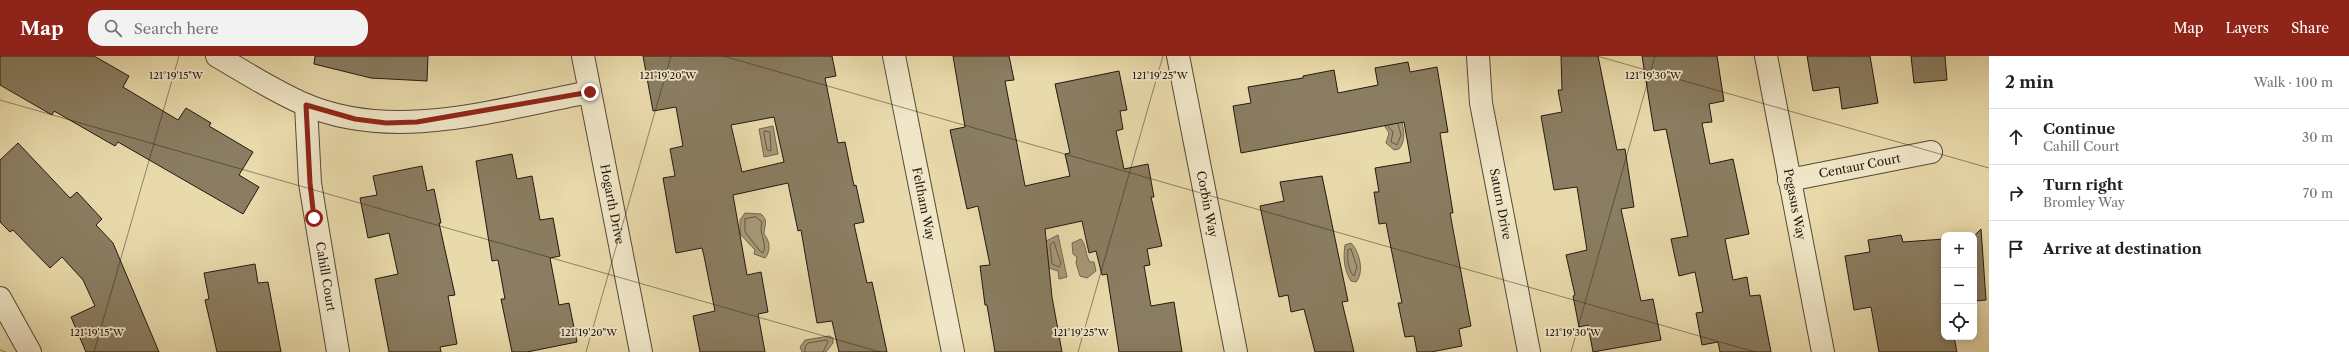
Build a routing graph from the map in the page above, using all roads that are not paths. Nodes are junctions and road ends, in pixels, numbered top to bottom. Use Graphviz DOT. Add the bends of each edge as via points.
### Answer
graph roads {
  1 [pos="217,56"];
  2 [pos="583,56"];
  3 [pos="894,56"];
  4 [pos="1178,56"];
  5 [pos="1478,56"];
  6 [pos="1766,56"];
  7 [pos="590,92"];
  8 [pos="306,105"];
  9 [pos="1931,152"];
  10 [pos="1789,180"];
  11 [pos="0,298"];
  12 [pos="30,352"];
  13 [pos="338,352"];
  14 [pos="640,352"];
  15 [pos="953,352"];
  16 [pos="1236,352"];
  17 [pos="1529,352"];
  18 [pos="1823,352"];
  1 -- 8 [label="street"];
  2 -- 7 [label="street, Hogarth Drive"];
  3 -- 15 [label="street, Feltham Way"];
  4 -- 16 [label="street, Corbin Way"];
  5 -- 17 [label="street, Saturn Drive" via="1481,103"];
  6 -- 10 [label="street, Pegasus Way"];
  7 -- 8 [label="street" via="417,122 386,123 355,119"];
  7 -- 14 [label="street, Hogarth Drive"];
  8 -- 13 [label="street, Cahill Court" via="310,183"];
  9 -- 10 [label="street, Centaur Court"];
  10 -- 18 [label="street, Pegasus Way"];
  11 -- 12 [label="street"];
}
